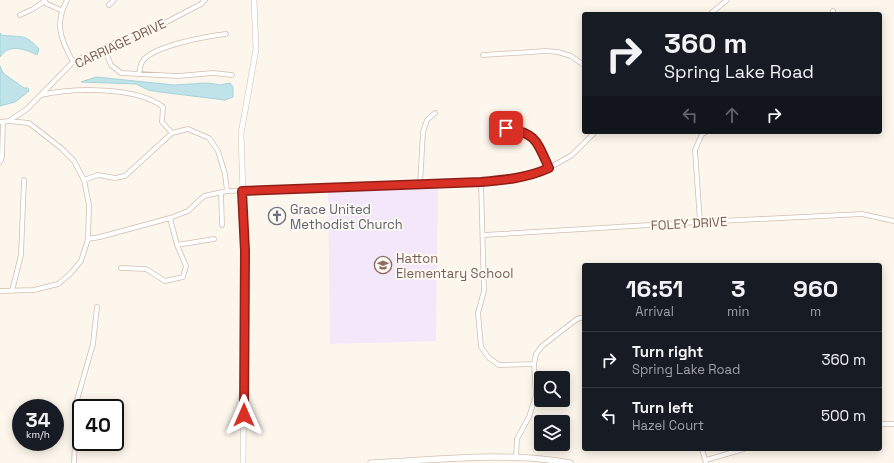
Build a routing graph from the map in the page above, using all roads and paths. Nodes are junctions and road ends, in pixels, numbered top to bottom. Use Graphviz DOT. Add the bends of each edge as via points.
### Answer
graph roads {
  1 [pos="44,0"];
  2 [pos="67,0"];
  3 [pos="114,0"];
  4 [pos="205,0"];
  5 [pos="254,0"];
  6 [pos="727,0"];
  7 [pos="109,5"];
  8 [pos="61,10"];
  9 [pos="712,12"];
  10 [pos="20,15"];
  11 [pos="226,34"];
  12 [pos="104,48"];
  13 [pos="483,55"];
  14 [pos="73,62"];
  15 [pos="582,64"];
  16 [pos="139,74"];
  17 [pos="232,75"];
  18 [pos="40,95"];
  19 [pos="435,113"];
  20 [pos="9,121"];
  21 [pos="2,122"];
  22 [pos="506,128"];
  23 [pos="172,133"];
  24 [pos="593,134"];
  25 [pos="702,134"];
  26 [pos="0,162"];
  27 [pos="549,168"];
  28 [pos="24,180"];
  29 [pos="84,180"];
  30 [pos="481,182"];
  31 [pos="420,185"];
  32 [pos="227,191"];
  33 [pos="242,191"];
  34 [pos="221,193"];
  35 [pos="170,218"];
  36 [pos="894,221"];
  37 [pos="700,222"];
  38 [pos="222,225"];
  39 [pos="483,235"];
  40 [pos="88,239"];
  41 [pos="214,239"];
  42 [pos="176,245"];
  43 [pos="121,268"];
  44 [pos="0,291"];
  45 [pos="12,291"];
  46 [pos="97,307"];
  47 [pos="582,318"];
  48 [pos="534,364"];
  49 [pos="882,424"];
  50 [pos="894,424"];
  51 [pos="703,451"];
  52 [pos="738,451"];
  53 [pos="516,457"];
  54 [pos="706,462"];
  55 [pos="74,463"];
  56 [pos="243,463"];
  57 [pos="371,463"];
  58 [pos="392,463"];
  59 [pos="570,463"];
  1 -- 8 [label="street" via="53,8"];
  1 -- 10 [label="street"];
  2 -- 8 [label="street"];
  3 -- 7 [label="street"];
  4 -- 12 [label="street, CARRIAGE DRIVE" via="202,4 156,27"];
  5 -- 33 [label="street" via="256,49 241,134"];
  6 -- 9 [label="street"];
  8 -- 14 [label="street" via="59,26"];
  11 -- 16 [label="street" via="200,37 152,53 142,62"];
  12 -- 14 [label="street, CARRIAGE DRIVE"];
  12 -- 16 [label="street" via="111,65 121,73"];
  13 -- 15 [label="street" via="558,52 571,56"];
  14 -- 18 [label="street, CARRIAGE DRIVE"];
  16 -- 17 [label="street"];
  18 -- 20 [label="street, CARRIAGE DRIVE"];
  18 -- 23 [label="street" via="63,91 123,91 157,102 163,107 162,122"];
  19 -- 31 [label="street" via="427,120 423,132"];
  20 -- 21 [label="street, CARRIAGE DRIVE"];
  20 -- 29 [label="street" via="29,123 61,148 74,161"];
  21 -- 26 [label="street, CARRIAGE DRIVE"];
  22 -- 27 [label="street" via="528,133 536,140"];
  23 -- 29 [label="street" via="125,176 98,176"];
  23 -- 32 [label="street" via="188,129 209,138 218,151"];
  24 -- 27 [label="street" via="572,155"];
  25 -- 37 [label="street" via="695,150"];
  27 -- 30 [label="street" via="533,175"];
  28 -- 45 [label="street" via="21,255"];
  29 -- 40 [label="street" via="88,205"];
  30 -- 31 [label="street"];
  30 -- 39 [label="street"];
  31 -- 33 [label="street"];
  32 -- 33 [label="street"];
  32 -- 34 [label="street"];
  33 -- 56 [label="street" via="245,251"];
  34 -- 35 [label="street" via="204,196 188,211"];
  34 -- 38 [label="street"];
  35 -- 40 [label="street"];
  35 -- 42 [label="street"];
  36 -- 37 [label="street, FOLEY DRIVE" via="862,214"];
  37 -- 39 [label="street, FOLEY DRIVE"];
  39 -- 48 [label="street" via="484,291 478,313 481,347 488,358 499,365"];
  40 -- 45 [label="street" via="81,261 58,284 34,290"];
  41 -- 42 [label="street"];
  42 -- 43 [label="street" via="186,266 183,277 165,281 146,269"];
  44 -- 45 [label="street"];
  46 -- 55 [label="street" via="93,344 76,400"];
  47 -- 48 [label="street" via="542,346 536,354"];
  48 -- 53 [label="street" via="536,395 529,417 517,439"];
  49 -- 50 [label="street"];
  51 -- 54 [label="street"];
  52 -- 54 [label="street"];
  53 -- 58 [label="main road"];
  53 -- 59 [label="main road"];
  57 -- 58 [label="main road"];
}
